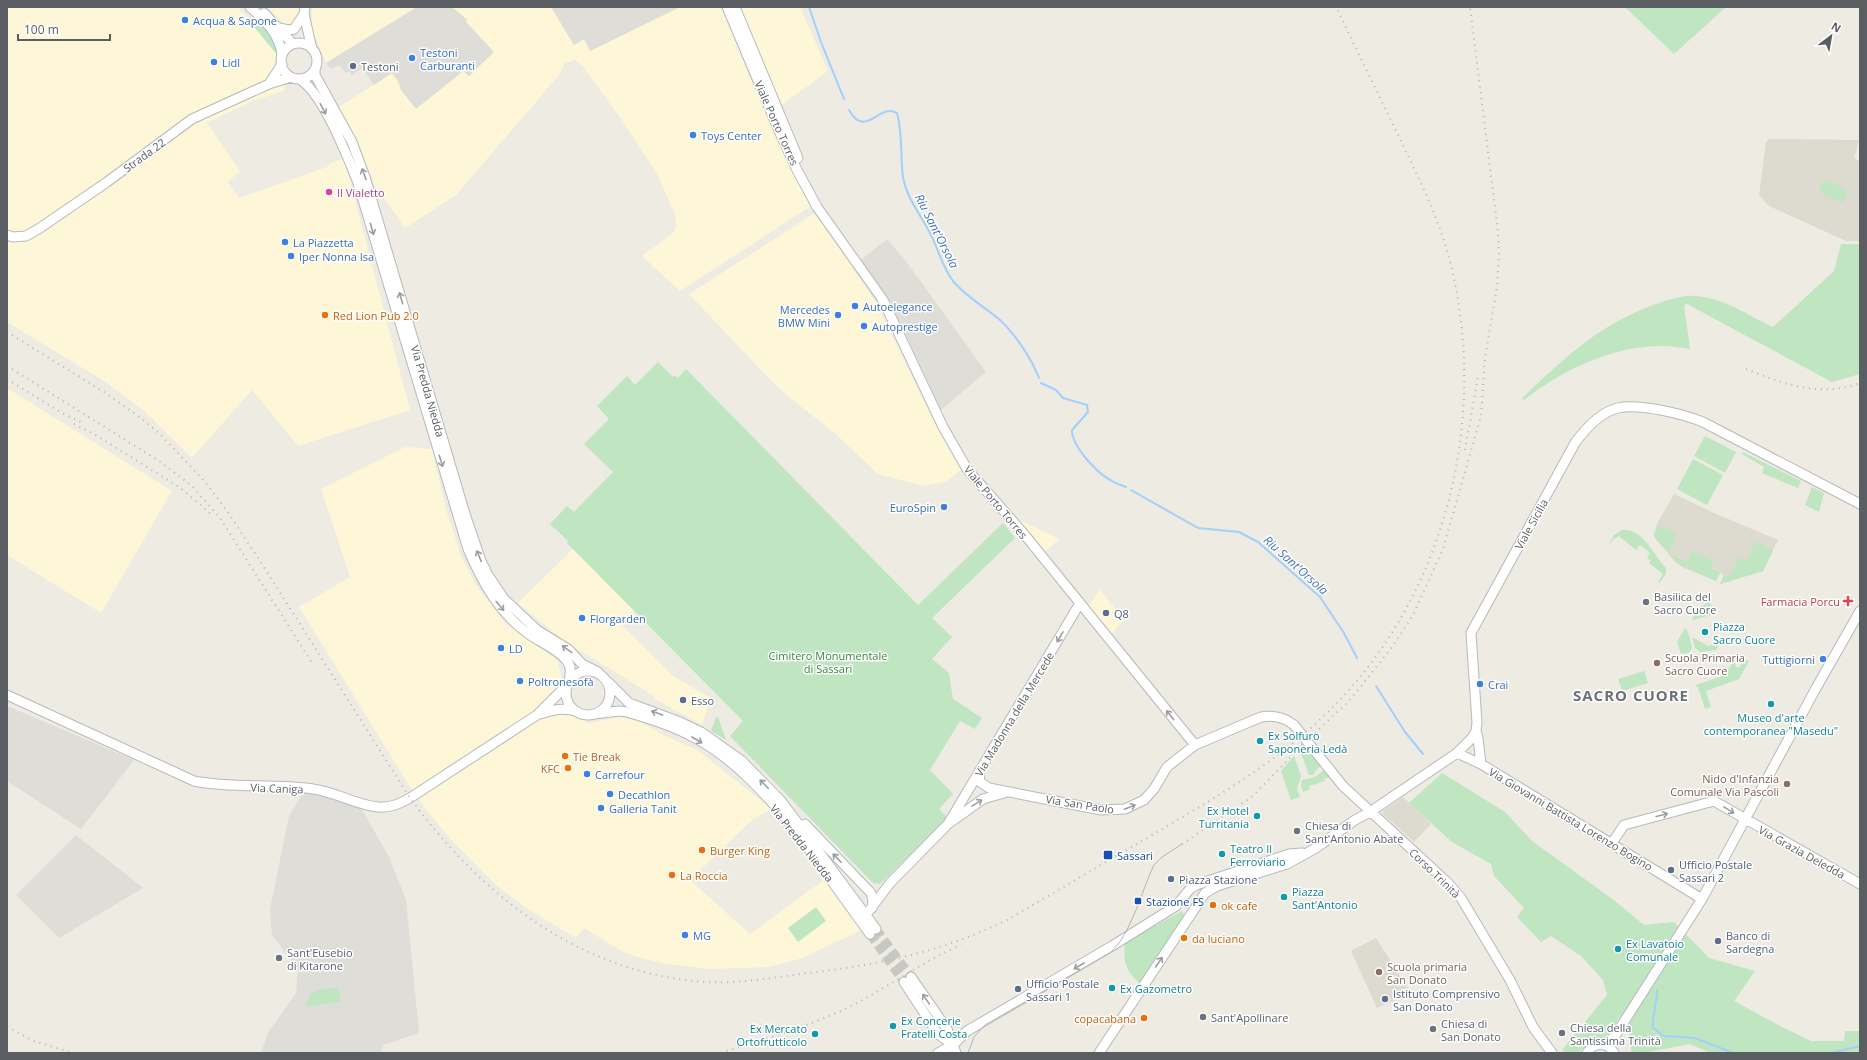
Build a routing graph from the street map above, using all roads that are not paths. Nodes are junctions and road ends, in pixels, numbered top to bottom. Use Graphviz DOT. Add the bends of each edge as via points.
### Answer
graph roads {
  1 [pos="250,7"];
  2 [pos="258,7"];
  3 [pos="727,7"];
  4 [pos="734,7"];
  5 [pos="304,10"];
  6 [pos="279,28"];
  7 [pos="307,29"];
  8 [pos="296,44"];
  9 [pos="312,48"];
  10 [pos="282,60"];
  11 [pos="315,70"];
  12 [pos="295,78"];
  13 [pos="269,84"];
  14 [pos="837,234"];
  15 [pos="7,235"];
  16 [pos="1860,504"];
  17 [pos="1080,603"];
  18 [pos="1860,611"];
  19 [pos="598,672"];
  20 [pos="608,682"];
  21 [pos="568,683"];
  22 [pos="7,695"];
  23 [pos="577,712"];
  24 [pos="594,714"];
  25 [pos="537,715"];
  26 [pos="1476,731"];
  27 [pos="1468,743"];
  28 [pos="1195,745"];
  29 [pos="1457,753"];
  30 [pos="1481,764"];
  31 [pos="979,773"];
  32 [pos="1010,792"];
  33 [pos="780,801"];
  34 [pos="1370,812"];
  35 [pos="1744,819"];
  36 [pos="948,824"];
  37 [pos="1612,843"];
  38 [pos="1306,853"];
  39 [pos="891,882"];
  40 [pos="1860,884"];
  41 [pos="864,886"];
  42 [pos="1702,899"];
  43 [pos="1178,904"];
  44 [pos="853,911"];
  45 [pos="869,911"];
  46 [pos="1190,916"];
  47 [pos="907,979"];
  48 [pos="1617,1032"];
  49 [pos="1604,1045"];
  50 [pos="954,1049"];
  51 [pos="1613,1052"];
  52 [pos="938,1053"];
  53 [pos="1099,1053"];
  54 [pos="1552,1053"];
  55 [pos="1587,1053"];
  1 -- 10 [label="main road" via="278,37"];
  2 -- 6 [label="main road"];
  3 -- 14 [label="main road, Viale Porto Torres" via="797,170"];
  4 -- 14 [label="main road, Viale Porto Torres" via="806,175"];
  5 -- 6 [label="main road" via="294,29"];
  5 -- 7 [label="main road"];
  6 -- 8 [label="main road"];
  7 -- 8 [label="main road"];
  7 -- 9 [label="main road"];
  8 -- 9 [label="main road"];
  8 -- 10 [label="main road" via="289,47"];
  9 -- 11 [label="main road" via="316,57"];
  10 -- 12 [label="main road" via="285,72"];
  10 -- 13 [label="main road"];
  11 -- 12 [label="main road" via="310,75"];
  19 -- 11 [label="main road, Via Predda Niedda, one-way" via="582,664 568,649 537,630 514,610 496,588 481,561 464,514 365,177 352,142 315,76"];
  12 -- 13 [label="main road, Strada 22"];
  12 -- 21 [label="main road, Via Predda Niedda, one-way" via="310,87 321,103 357,180 426,415 475,566 489,591 513,620 567,661 570,668"];
  13 -- 15 [label="main road, Strada 22" via="192,119 107,182 26,236"];
  14 -- 17 [label="main road, Viale Porto Torres" via="884,300 943,426 967,469"];
  16 -- 26 [label="main road, Viale Sicilia" via="1688,416 1624,407 1598,418 1587,427 1575,443 1471,633"];
  28 -- 17 [label="main road, Viale Porto Torres, one-way"];
  17 -- 31 [label="main road, Via Madonna della Mercede, one-way"];
  18 -- 35 [label="main road"];
  19 -- 20 [label="main road"];
  19 -- 21 [label="main road" via="585,671 573,676"];
  20 -- 24 [label="main road" via="611,695 609,701 600,712"];
  33 -- 20 [label="main road, Via Predda Niedda, one-way" via="742,761 717,742 680,722 629,703"];
  21 -- 23 [label="main road" via="567,700"];
  21 -- 25 [label="main road, Via Caniga"];
  22 -- 25 [label="main road, Via Caniga" via="194,781 217,786 312,789 378,807 391,807 410,798"];
  23 -- 24 [label="main road"];
  23 -- 25 [label="main road, Via Caniga" via="566,708"];
  24 -- 44 [label="main road, Via Predda Niedda, one-way" via="627,712 676,729 712,748 736,767 779,811"];
  26 -- 27 [label="main road"];
  26 -- 30 [label="main road, Via Giovanni Battista Lorenzo Bogino"];
  27 -- 29 [label="main road"];
  27 -- 30 [label="main road, Via Giovanni Battista Lorenzo Bogino"];
  32 -- 28 [label="main road, Via San Paolo, one-way" via="1101,810 1125,809 1144,800 1167,767"];
  28 -- 34 [label="main road, Corso Trinità, bridge" via="1266,716 1282,718 1294,725 1343,786"];
  29 -- 30 [label="main road, Via Giovanni Battista Lorenzo Bogino"];
  29 -- 34 [label="main road"];
  30 -- 37 [label="main road, Via Giovanni Battista Lorenzo Bogino"];
  31 -- 32 [label="main road, Via San Paolo" via="979,779 984,786"];
  31 -- 36 [label="main road, Via Madonna della Mercede"];
  36 -- 32 [label="main road, Via San Paolo, one-way" via="983,799"];
  41 -- 33 [label="main road, Via Predda Niedda, one-way"];
  33 -- 45 [label="main road, Via Predda Niedda"];
  34 -- 38 [label="main road"];
  34 -- 54 [label="main road, Corso Trinità" via="1447,882 1461,898 1510,980 1533,1027"];
  37 -- 35 [label="main road, Via Grazia Deledda, one-way" via="1624,825 1714,801"];
  35 -- 40 [label="main road, Via Grazia Deledda"];
  35 -- 42 [label="main road"];
  36 -- 39 [label="main road, Via San Paolo"];
  37 -- 42 [label="main road, Via Giovanni Battista Lorenzo Bogino"];
  38 -- 43 [label="main road" via="1289,854 1196,885"];
  38 -- 46 [label="main road" via="1287,864 1209,890"];
  39 -- 41 [label="main road, Via San Paolo" via="878,890"];
  39 -- 45 [label="main road, Via San Paolo"];
  41 -- 45 [label="main road, Via Predda Niedda" via="872,898"];
  42 -- 48 [label="main road"];
  43 -- 46 [label="main road" via="1186,908"];
  43 -- 50 [label="main road, one-way" via="967,1031"];
  44 -- 45 [label="main road" via="860,915"];
  44 -- 45 [label="main road, Via Predda Niedda" via="873,930"];
  53 -- 46 [label="main road, one-way"];
  47 -- 50 [label="main road" via="947,1029"];
  48 -- 49 [label="main road"];
  48 -- 51 [label="main road"];
  49 -- 51 [label="main road"];
  49 -- 55 [label="main road" via="1595,1045"];
  50 -- 52 [label="main road"];
}
